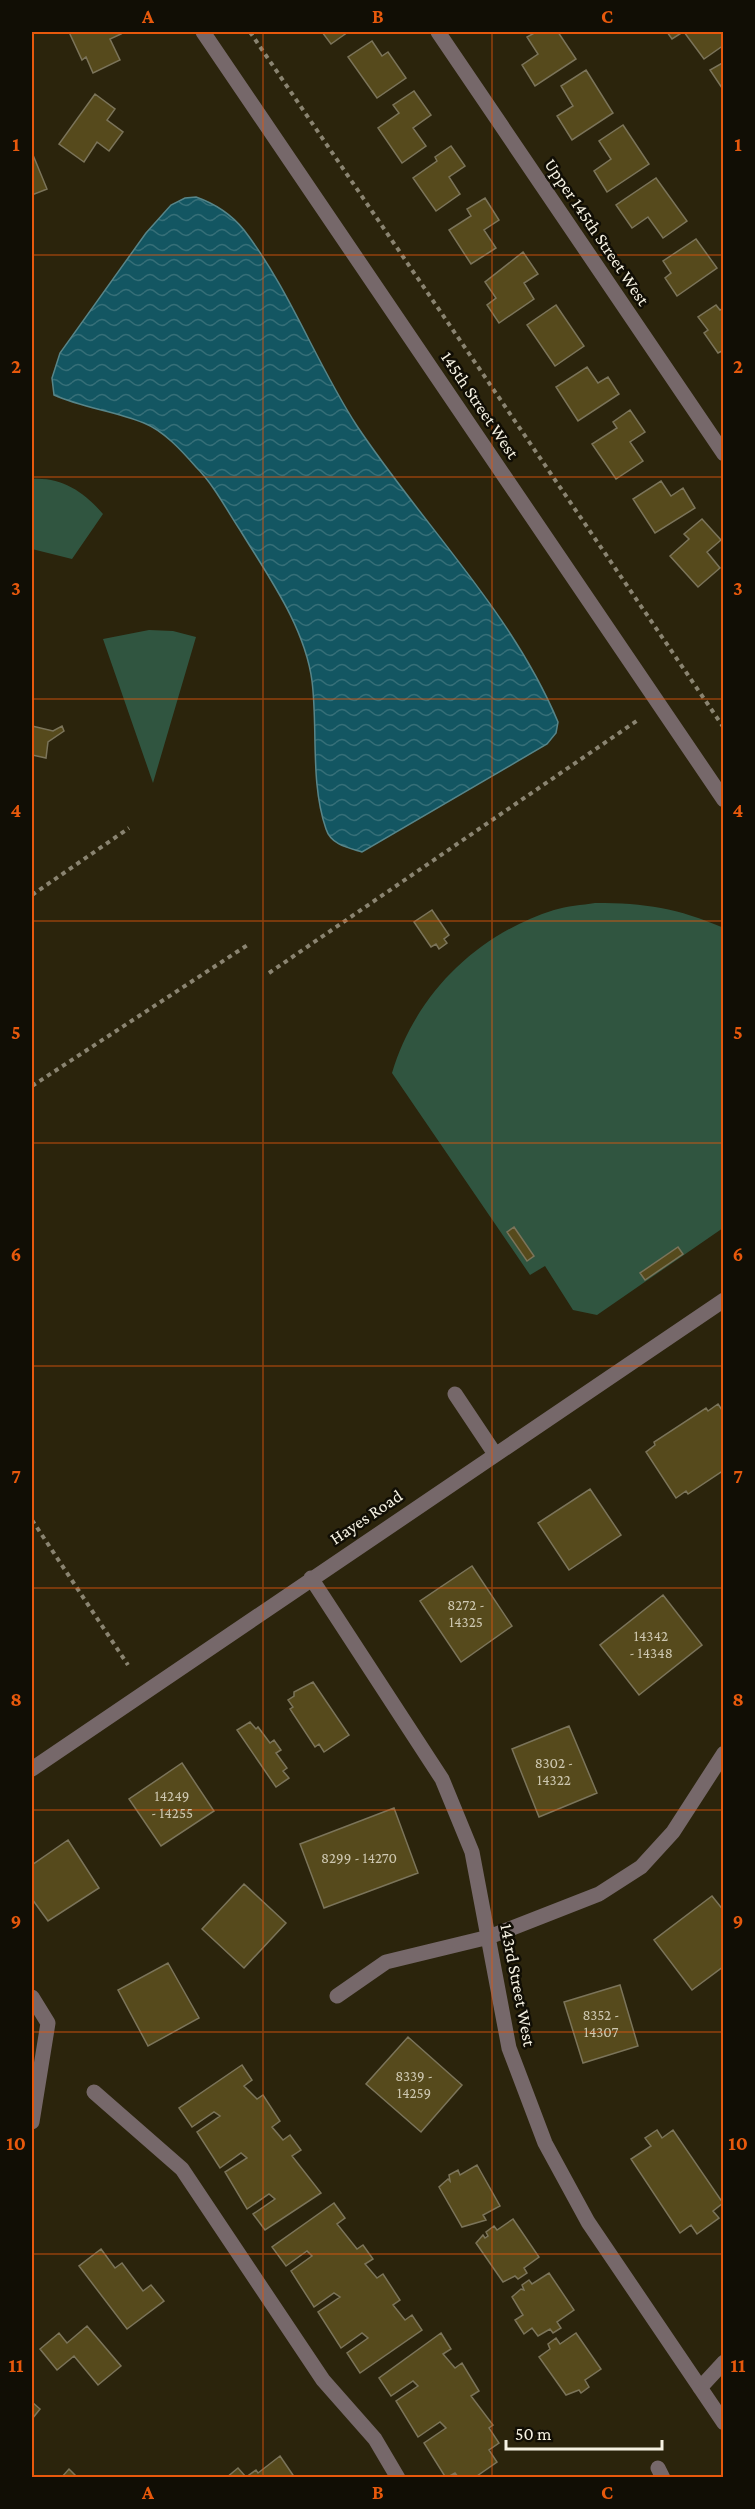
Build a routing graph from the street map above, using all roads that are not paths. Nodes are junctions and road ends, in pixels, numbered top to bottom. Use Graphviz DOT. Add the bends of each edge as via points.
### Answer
graph roads {
  1 [pos="203,32"];
  2 [pos="438,32"];
  3 [pos="723,454"];
  4 [pos="723,800"];
  5 [pos="723,1300"];
  6 [pos="455,1394"];
  7 [pos="495,1454"];
  8 [pos="311,1578"];
  9 [pos="723,1753"];
  10 [pos="32,1769"];
  11 [pos="489,1938"];
  12 [pos="337,1996"];
  13 [pos="32,1997"];
  14 [pos="94,2092"];
  15 [pos="32,2122"];
  16 [pos="723,2362"];
  17 [pos="700,2388"];
  18 [pos="723,2423"];
  19 [pos="398,2478"];
  1 -- 4 [label="street, 145th Street West"];
  2 -- 3 [label="street, Upper 145th Street West"];
  5 -- 7 [label="street, Hayes Road"];
  6 -- 7 [label="street"];
  7 -- 8 [label="street, Hayes Road"];
  8 -- 10 [label="street, Hayes Road"];
  8 -- 11 [label="street, 143rd Street West" via="442,1779 472,1852"];
  9 -- 11 [label="street" via="674,1832 641,1867 599,1894"];
  11 -- 12 [label="street" via="386,1962"];
  11 -- 17 [label="street, 143rd Street West" via="509,2048 545,2143 588,2222"];
  13 -- 15 [label="street" via="48,2023"];
  14 -- 19 [label="street" via="182,2169 323,2380 375,2439"];
  16 -- 17 [label="street"];
  17 -- 18 [label="street, 143rd Street West"];
}
